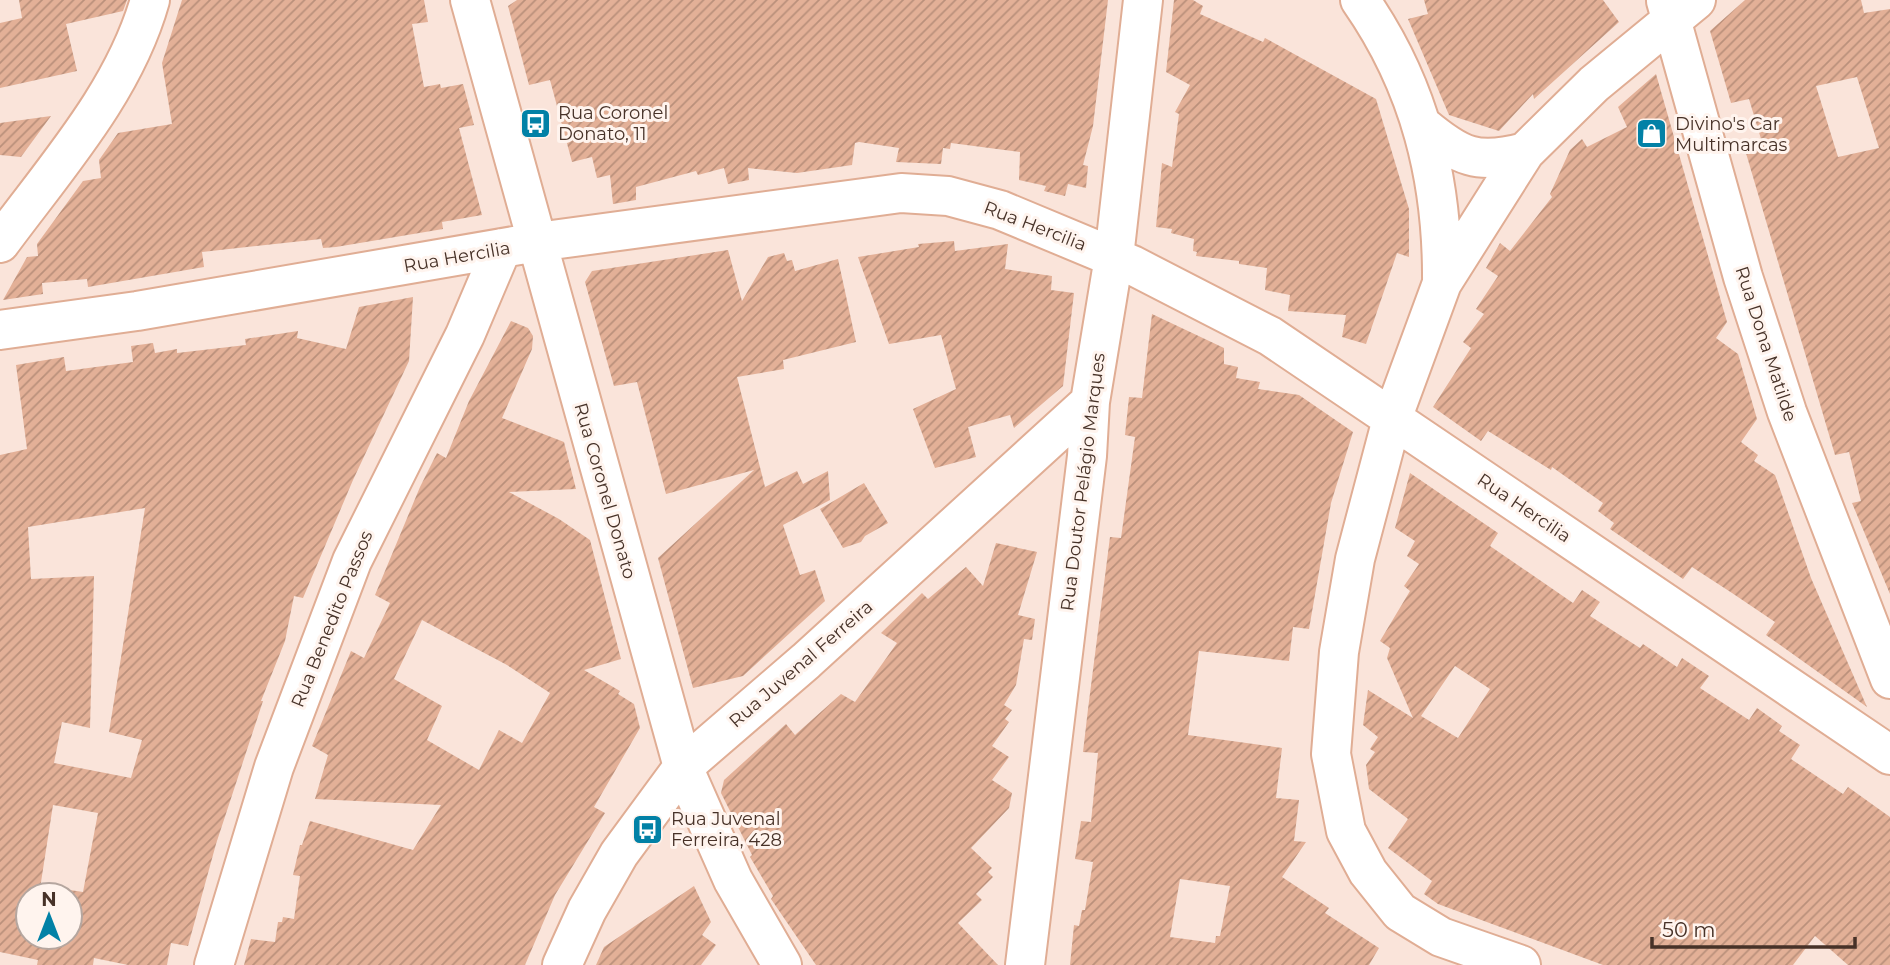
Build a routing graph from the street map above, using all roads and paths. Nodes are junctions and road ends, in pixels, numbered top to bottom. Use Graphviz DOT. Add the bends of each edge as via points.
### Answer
graph roads {
  1 [pos="150,0"];
  2 [pos="470,0"];
  3 [pos="1143,0"];
  4 [pos="1360,0"];
  5 [pos="1678,7"];
  6 [pos="1423,126"];
  7 [pos="1525,152"];
  8 [pos="0,243"];
  9 [pos="519,245"];
  10 [pos="1114,257"];
  11 [pos="1442,283"];
  12 [pos="0,330"];
  13 [pos="1090,402"];
  14 [pos="1392,419"];
  15 [pos="1890,679"];
  16 [pos="1890,755"];
  17 [pos="682,768"];
  18 [pos="1498,962"];
  19 [pos="214,965"];
  20 [pos="562,965"];
  21 [pos="782,965"];
  22 [pos="1025,965"];
  1 -- 8 [label="street" via="123,73"];
  2 -- 9 [label="street, Rua Coronel Donato"];
  3 -- 10 [label="street, Rua Doutor Pelágio Marques"];
  4 -- 6 [label="street"];
  5 -- 7 [label="street"];
  5 -- 15 [label="street, Rua Dona Matilde" via="1744,277 1787,412"];
  6 -- 7 [label="street" via="1451,149 1480,160"];
  6 -- 11 [label="street" via="1442,228"];
  7 -- 11 [label="street"];
  9 -- 10 [label="street, Rua Hercilia" via="901,194 948,196 1000,210"];
  9 -- 12 [label="street, Rua Hercilia"];
  9 -- 17 [label="street, Rua Coronel Donato"];
  9 -- 19 [label="street, Rua Benedito Passos" via="465,334 352,561 274,767"];
  10 -- 13 [label="street, Rua Doutor Pelágio Marques"];
  10 -- 14 [label="street, Rua Hercilia" via="1270,336"];
  11 -- 14 [label="street"];
  13 -- 17 [label="street, Rua Juvenal Ferreira"];
  13 -- 22 [label="street, Rua Doutor Pelágio Marques"];
  14 -- 16 [label="street, Rua Hercilia"];
  14 -- 18 [label="street" via="1355,559 1339,652 1331,754 1338,796 1346,831 1367,872 1400,912 1441,937"];
  17 -- 20 [label="street, Rua Juvenal Ferreira" via="619,854"];
  17 -- 21 [label="street, Rua Coronel Donato" via="733,880"];
}
